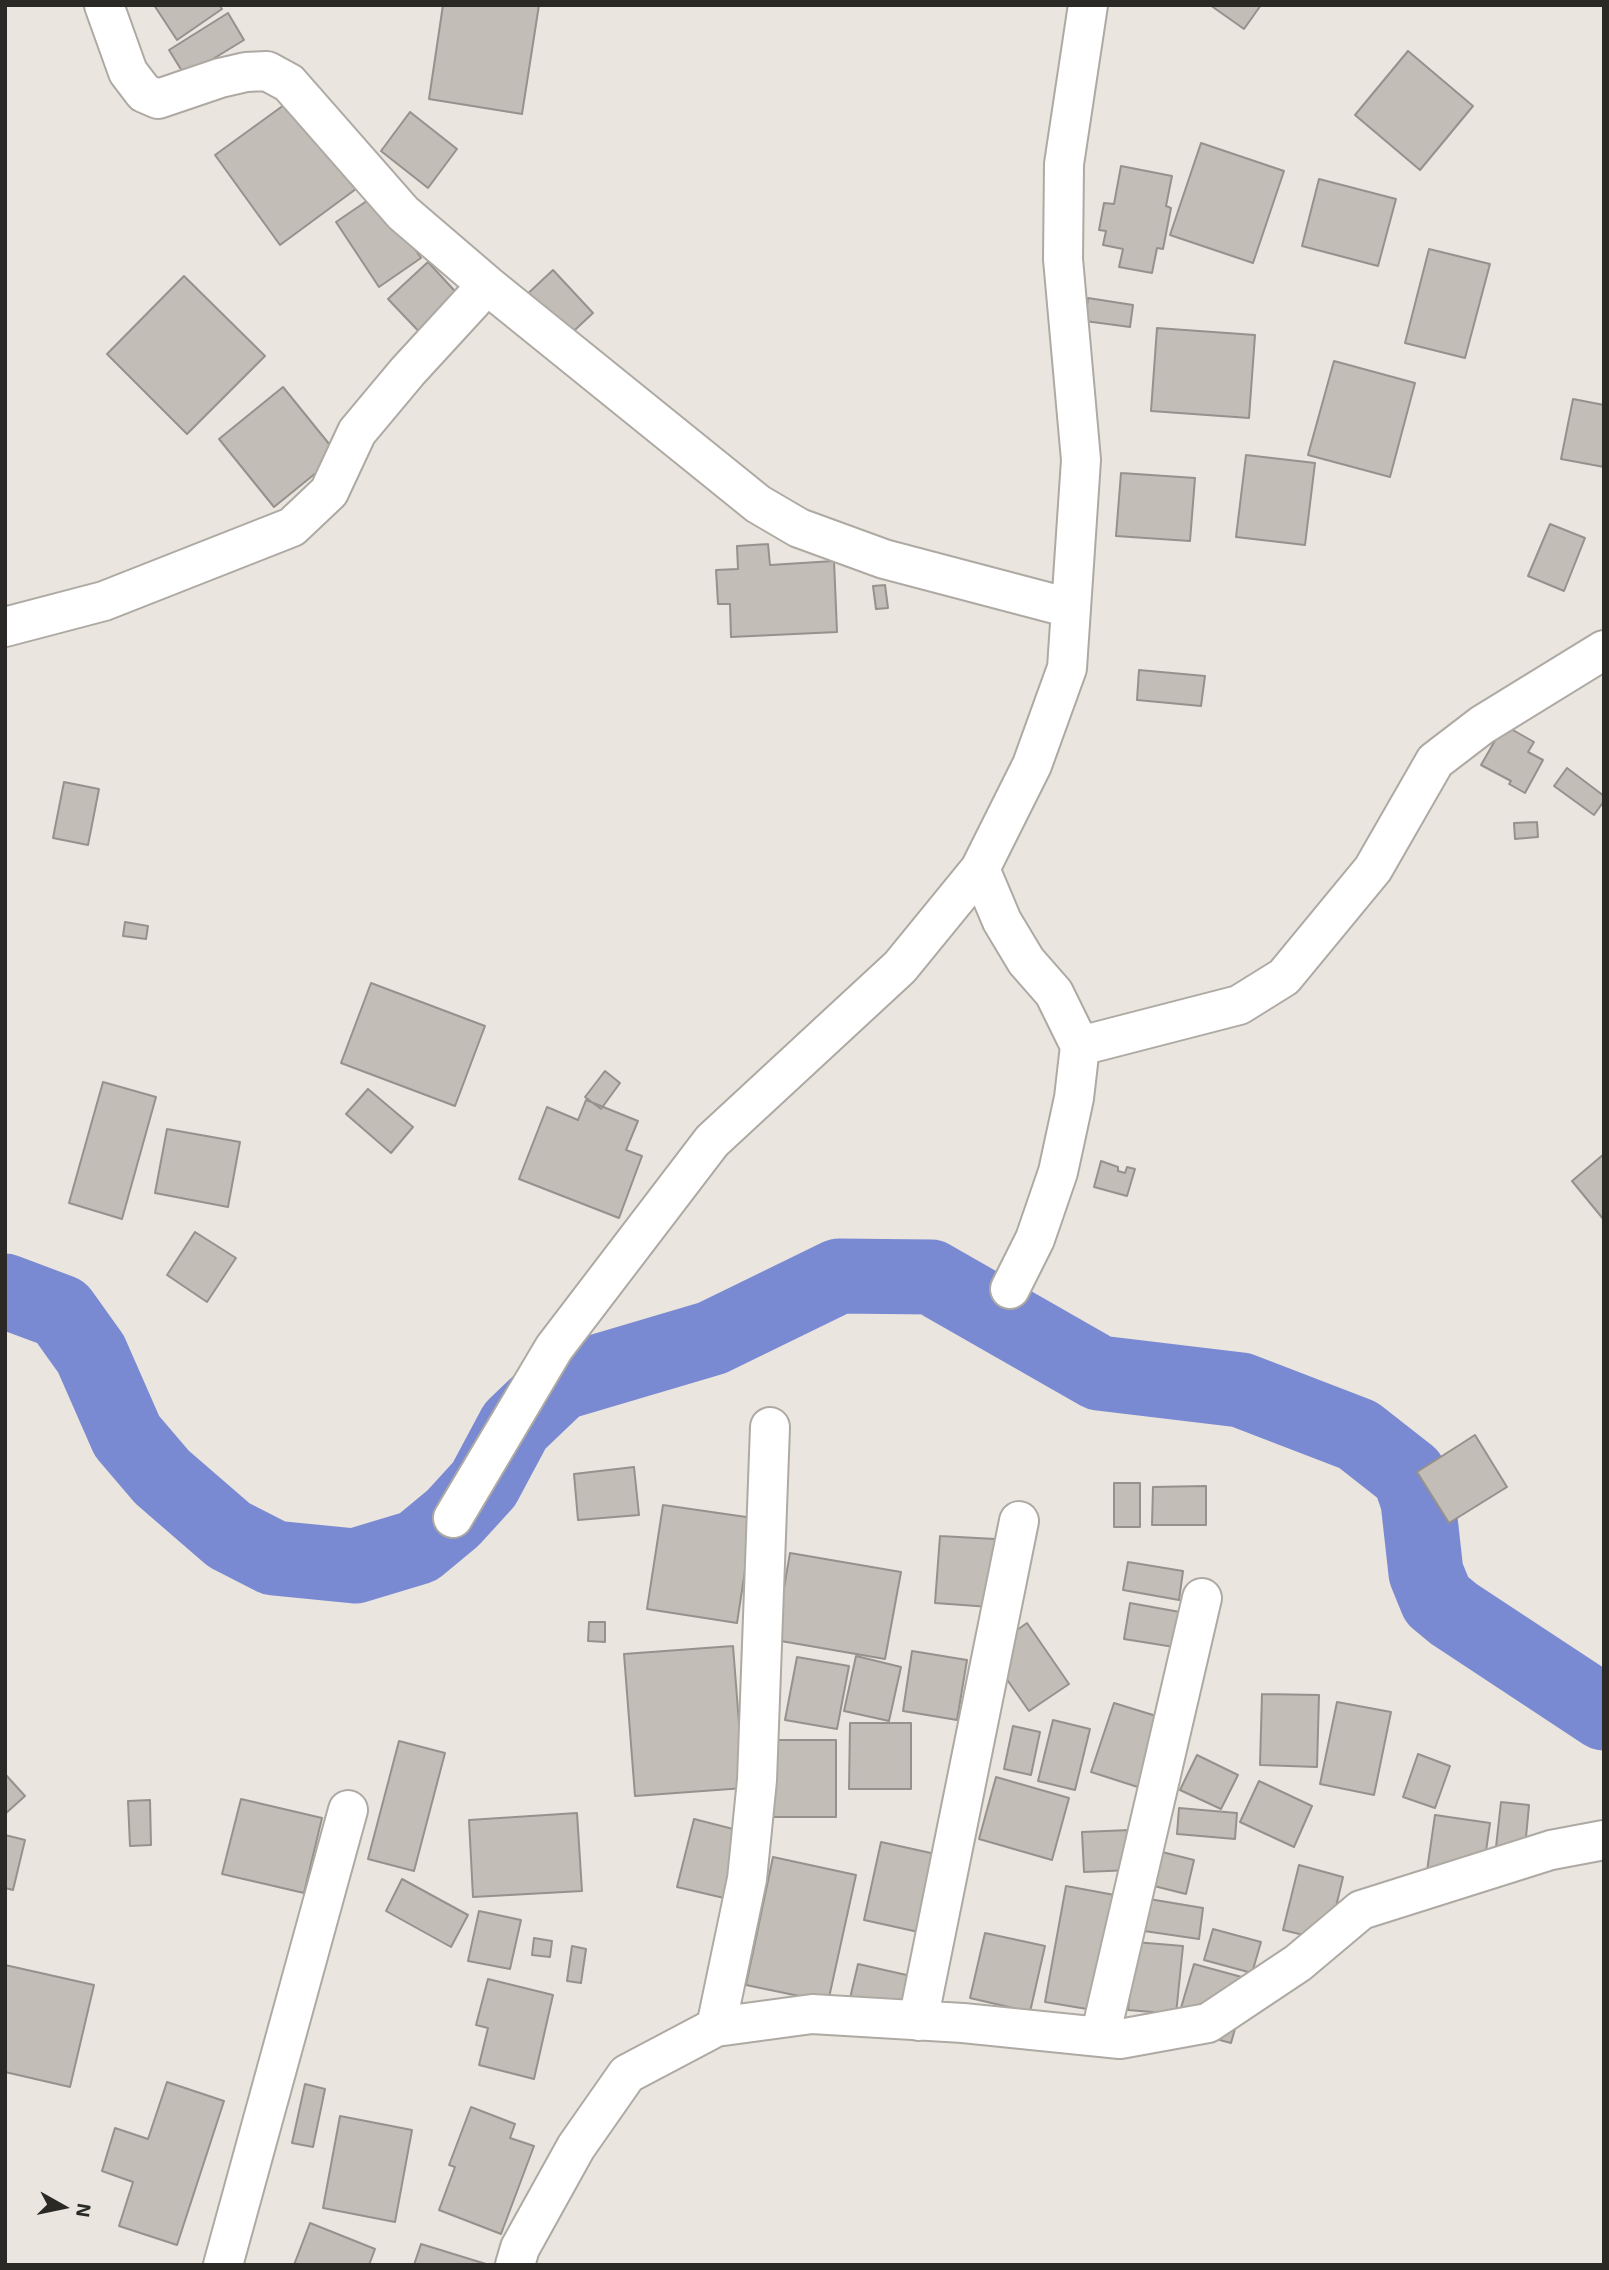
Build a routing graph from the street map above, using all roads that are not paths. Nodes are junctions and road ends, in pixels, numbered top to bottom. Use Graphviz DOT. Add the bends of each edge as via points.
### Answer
graph roads {
  1 [pos="104,5"];
  2 [pos="1088,5"];
  3 [pos="487,285"];
  4 [pos="1070,608"];
  5 [pos="5,627"];
  6 [pos="1604,649"];
  7 [pos="980,869"];
  8 [pos="1080,1046"];
  9 [pos="1010,1289"];
  10 [pos="771,1427"];
  11 [pos="453,1518"];
  12 [pos="1018,1521"];
  13 [pos="1202,1598"];
  14 [pos="348,1810"];
  15 [pos="1604,1840"];
  16 [pos="918,2021"];
  17 [pos="716,2027"];
  18 [pos="1100,2037"];
  19 [pos="223,2265"];
  20 [pos="515,2265"];
  1 -- 3 [label="street" via="128,72 144,93 159,99 220,78 267,71 289,82 403,213"];
  2 -- 4 [label="street" via="1065,164 1063,259 1082,460"];
  3 -- 4 [label="street" via="758,504 799,528 884,559"];
  3 -- 5 [label="street" via="357,432 329,492 292,527 104,601"];
  4 -- 7 [label="street" via="1068,667 1053,711 1032,765"];
  6 -- 8 [label="street" via="1482,725 1434,761 1373,869 1284,977 1239,1005"];
  7 -- 8 [label="street" via="1002,921 1026,961 1054,993"];
  7 -- 11 [label="street" via="900,967 712,1141 554,1348"];
  8 -- 9 [label="street" via="1058,1172 1035,1239"];
  10 -- 17 [label="street" via="757,1780 747,1879"];
  12 -- 16 [label="street"];
  13 -- 18 [label="street"];
  14 -- 19 [label="street"];
  15 -- 18 [label="street" via="1552,1850 1361,1910 1298,1963 1208,2023 1120,2039"];
  16 -- 17 [label="street" via="812,2014"];
  16 -- 18 [label="street"];
  17 -- 20 [label="street" via="627,2074 576,2147"];
}
